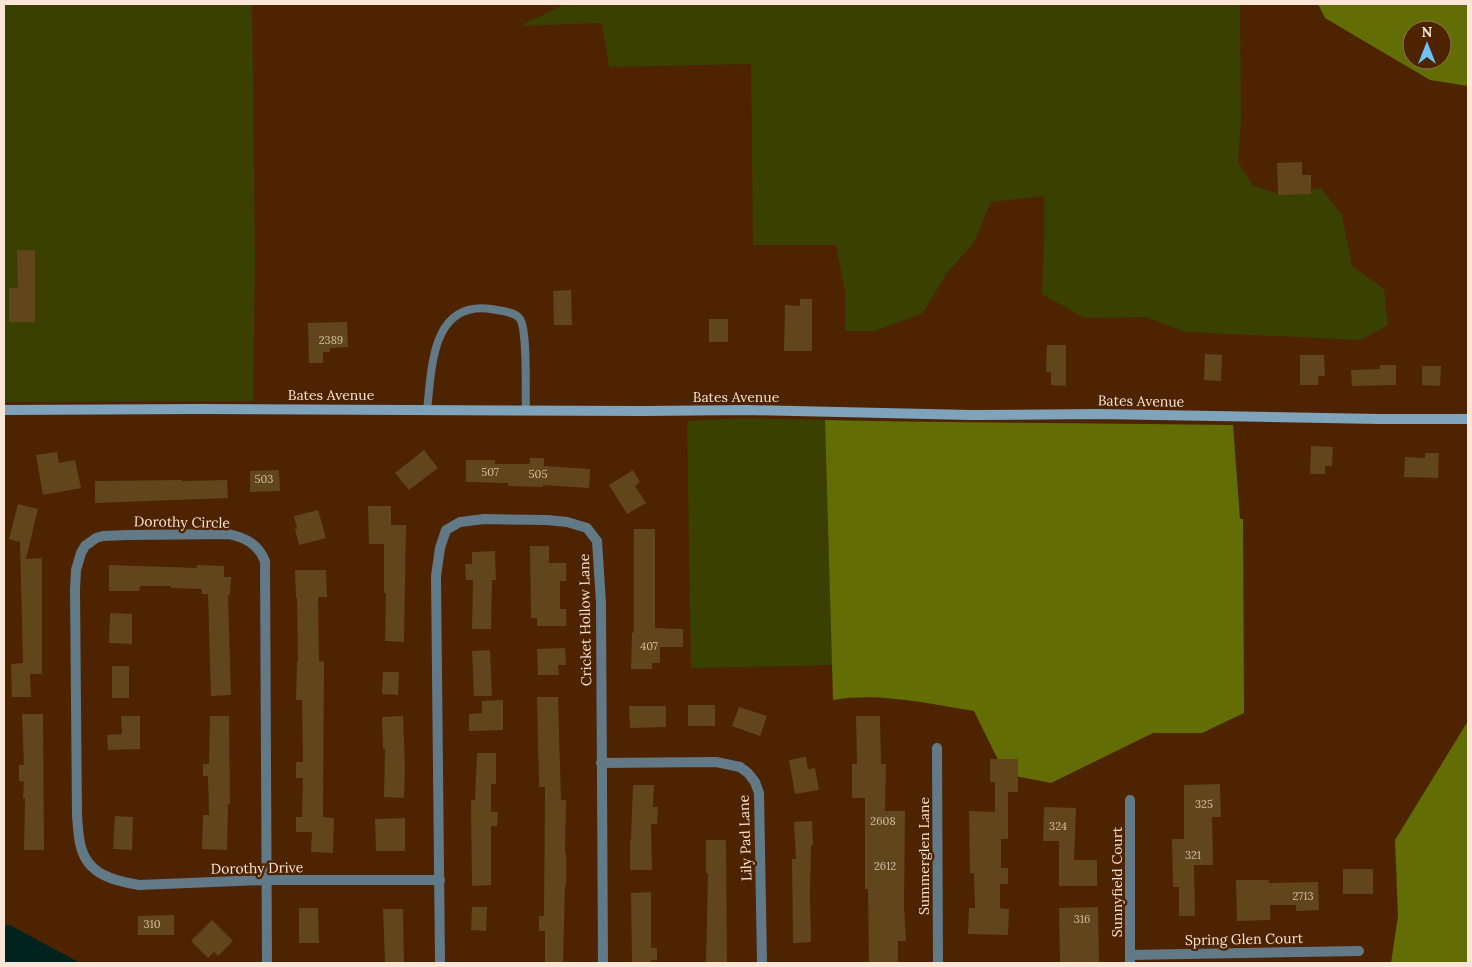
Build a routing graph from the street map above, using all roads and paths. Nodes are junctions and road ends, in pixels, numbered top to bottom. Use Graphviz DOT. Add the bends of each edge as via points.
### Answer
graph roads {
  1 [pos="4,410"];
  2 [pos="426,410"];
  3 [pos="526,410"];
  4 [pos="1468,419"];
  5 [pos="937,748"];
  6 [pos="601,763"];
  7 [pos="1130,800"];
  8 [pos="85,857"];
  9 [pos="266,880"];
  10 [pos="440,880"];
  11 [pos="1359,951"];
  12 [pos="1130,959"];
  13 [pos="267,963"];
  14 [pos="440,963"];
  15 [pos="603,963"];
  16 [pos="762,963"];
  17 [pos="938,963"];
  1 -- 2 [label="street, Bates Avenue"];
  2 -- 3 [label="street, Bates Avenue"];
  2 -- 3 [label="lane" via="442,330 460,313 486,309 515,314 520,319 525,348"];
  3 -- 4 [label="street, Bates Avenue"];
  5 -- 17 [label="street, Summerglen Lane"];
  6 -- 10 [label="street, Cricket Hollow Lane" via="601,602 597,540 587,528 547,520 484,520 451,526 446,530 440,548 436,576"];
  6 -- 15 [label="street, Cricket Hollow Lane"];
  6 -- 16 [label="street, Lily Pad Lane" via="716,762 748,773 759,792"];
  7 -- 12 [label="street, Sunnyfield Court"];
  8 -- 9 [label="street, Dorothy Drive" via="104,876 139,885"];
  8 -- 9 [label="street, Dorothy Circle" via="77,816 75,589 80,553 96,538 103,536 229,534 251,542 265,561"];
  9 -- 10 [label="street, Dorothy Drive"];
  9 -- 13 [label="street, Dorothy Circle"];
  10 -- 14 [label="street, Cricket Hollow Lane"];
  11 -- 12 [label="street, Spring Glen Court"];
}
